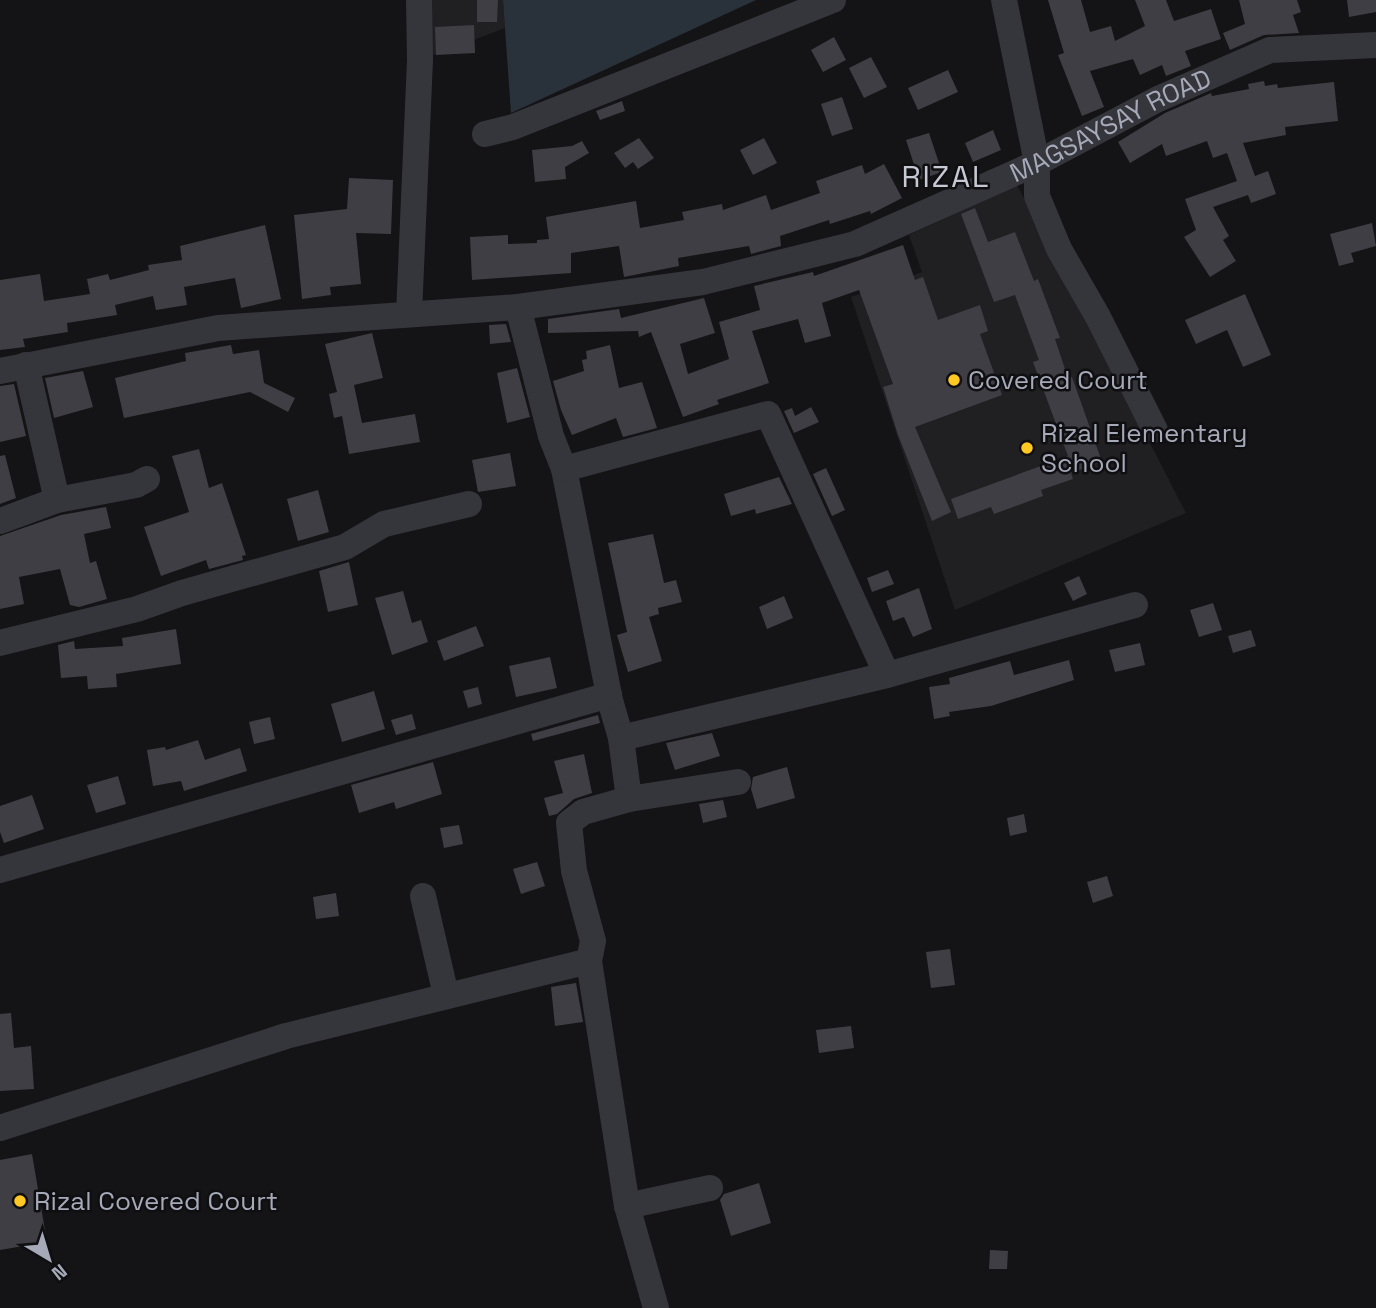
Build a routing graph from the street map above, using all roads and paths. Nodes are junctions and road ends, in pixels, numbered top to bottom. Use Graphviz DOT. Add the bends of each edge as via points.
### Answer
graph roads {
  1 [pos="419,0"];
  2 [pos="833,0"];
  3 [pos="1004,0"];
  4 [pos="1376,45"];
  5 [pos="485,134"];
  6 [pos="1037,163"];
  7 [pos="518,307"];
  8 [pos="409,314"];
  9 [pos="26,365"];
  10 [pos="0,371"];
  11 [pos="1155,430"];
  12 [pos="564,470"];
  13 [pos="147,480"];
  14 [pos="57,500"];
  15 [pos="469,504"];
  16 [pos="0,521"];
  17 [pos="1135,606"];
  18 [pos="0,643"];
  19 [pos="887,675"];
  20 [pos="609,695"];
  21 [pos="621,738"];
  22 [pos="738,782"];
  23 [pos="629,799"];
  24 [pos="0,870"];
  25 [pos="423,896"];
  26 [pos="589,961"];
  27 [pos="446,995"];
  28 [pos="0,1128"];
  29 [pos="710,1188"];
  30 [pos="627,1206"];
  31 [pos="656,1308"];
  1 -- 8 [label="street"];
  2 -- 5 [label="street" via="513,127"];
  3 -- 6 [label="street"];
  4 -- 6 [label="street, MAGSAYSAY ROAD" via="1270,50 1158,99"];
  6 -- 7 [label="street, MAGSAYSAY ROAD" via="855,244 703,282"];
  6 -- 11 [label="street" via="1037,196 1059,249"];
  7 -- 8 [label="street, MAGSAYSAY ROAD"];
  7 -- 12 [label="street"];
  8 -- 9 [label="street, MAGSAYSAY ROAD" via="218,328"];
  9 -- 10 [label="street, MAGSAYSAY ROAD"];
  9 -- 14 [label="street"];
  12 -- 19 [label="street" via="768,414"];
  12 -- 20 [label="street"];
  13 -- 14 [label="street"];
  14 -- 16 [label="street"];
  15 -- 18 [label="street" via="384,524 345,548 137,609"];
  17 -- 19 [label="street"];
  19 -- 21 [label="street"];
  20 -- 21 [label="street"];
  20 -- 24 [label="street"];
  21 -- 23 [label="street"];
  22 -- 23 [label="street"];
  23 -- 26 [label="street" via="583,812 569,823 574,872 593,941"];
  25 -- 27 [label="street"];
  26 -- 27 [label="street"];
  26 -- 30 [label="street"];
  27 -- 28 [label="street" via="286,1036"];
  29 -- 30 [label="street"];
  30 -- 31 [label="street"];
}
